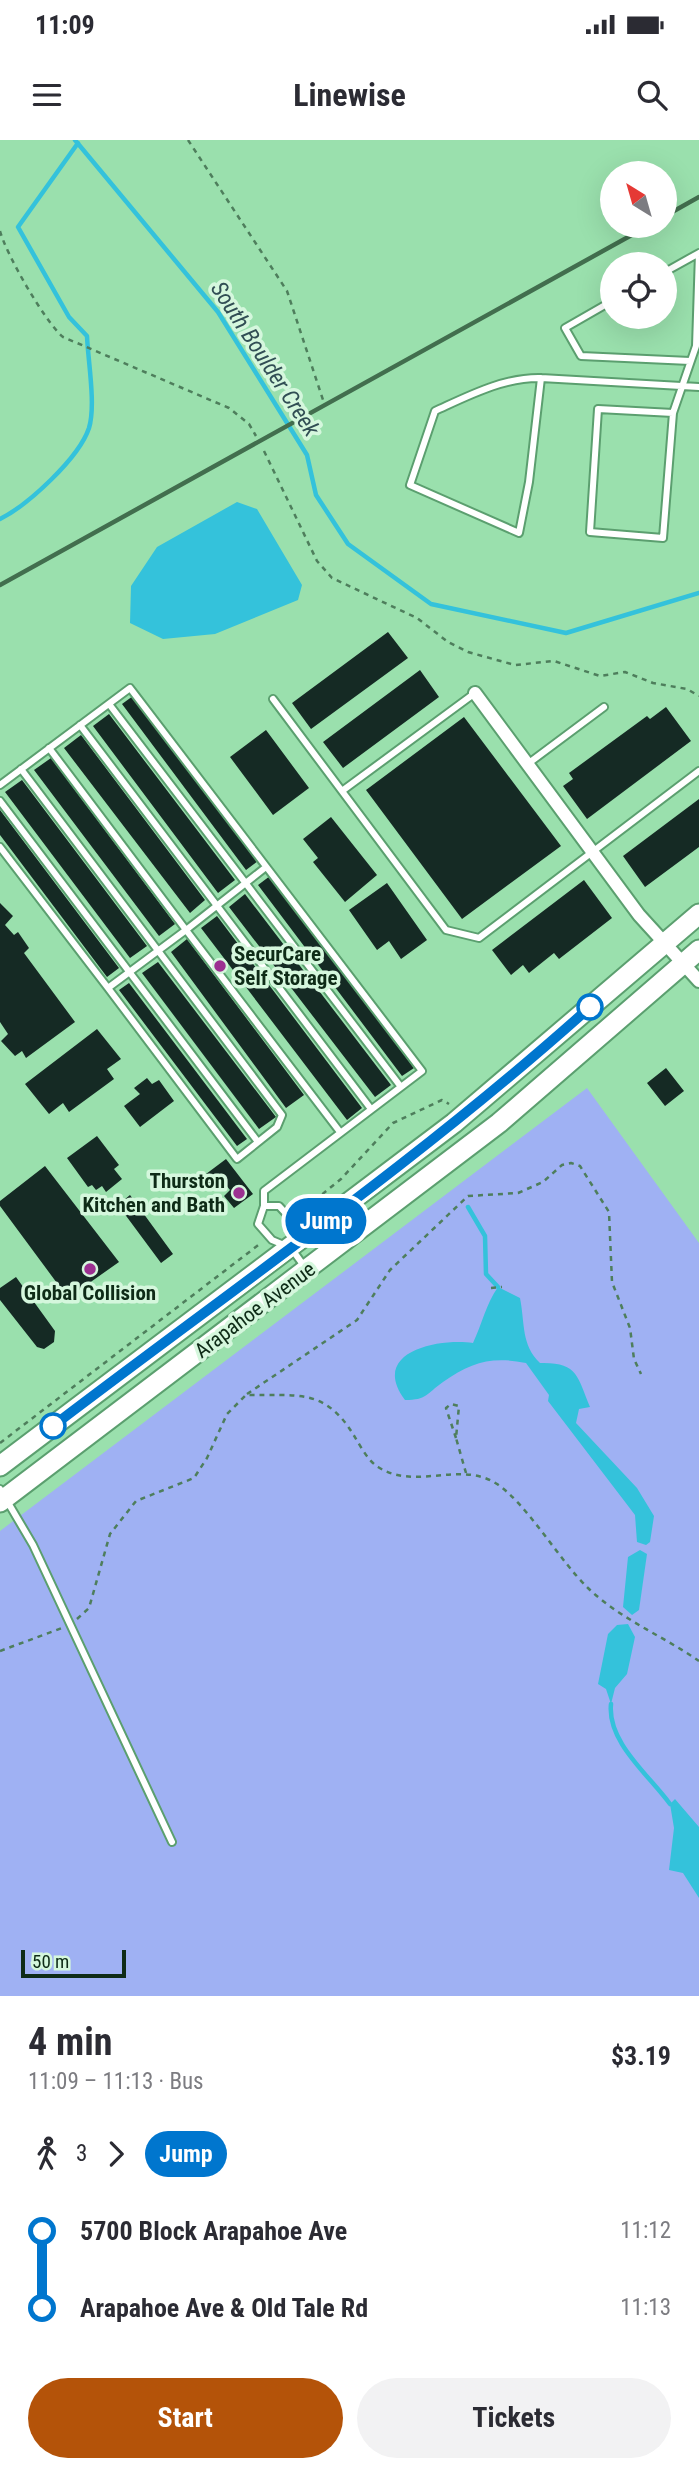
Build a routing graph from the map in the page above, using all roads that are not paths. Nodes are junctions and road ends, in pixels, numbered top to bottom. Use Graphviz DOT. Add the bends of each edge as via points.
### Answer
graph roads {
  1 [pos="677,265"];
  2 [pos="600,308"];
  3 [pos="690,361"];
  4 [pos="541,378"];
  5 [pos="681,386"];
  6 [pos="699,387"];
  7 [pos="673,413"];
  8 [pos="475,693"];
  9 [pos="273,699"];
  10 [pos="109,704"];
  11 [pos="604,707"];
  12 [pos="80,725"];
  13 [pos="49,748"];
  14 [pos="529,763"];
  15 [pos="21,769"];
  16 [pos="699,771"];
  17 [pos="0,785"];
  18 [pos="342,791"];
  19 [pos="0,801"];
  20 [pos="0,847"];
  21 [pos="593,851"];
  22 [pos="267,867"];
  23 [pos="245,884"];
  24 [pos="217,905"];
  25 [pos="699,914"];
  26 [pos="186,930"];
  27 [pos="664,942"];
  28 [pos="699,950"];
  29 [pos="158,951"];
  30 [pos="683,964"];
  31 [pos="129,972"];
  32 [pos="699,981"];
  33 [pos="108,988"];
  34 [pos="401,1087"];
  35 [pos="371,1109"];
  36 [pos="340,1132"];
  37 [pos="258,1142"];
  38 [pos="264,1206"];
  39 [pos="291,1248"];
  40 [pos="308,1270"];
  41 [pos="0,1466"];
  42 [pos="2,1496"];
  43 [pos="172,1842"];
  1 -- 3 [label="lane" via="699,253 696,346"];
  2 -- 3 [label="lane" via="565,328 581,356"];
  3 -- 5 [label="lane"];
  4 -- 4 [label="lane" via="505,382 435,411 410,485 519,533"];
  4 -- 5 [label="lane"];
  5 -- 6 [label="lane"];
  5 -- 7 [label="lane"];
  7 -- 7 [label="lane" via="663,538 590,532 598,409"];
  8 -- 14 [label="street"];
  8 -- 18 [label="lane"];
  9 -- 18 [label="lane"];
  10 -- 12 [label="lane"];
  10 -- 22 [label="lane" via="130,688"];
  10 -- 23 [label="lane"];
  11 -- 14 [label="lane"];
  12 -- 13 [label="lane"];
  12 -- 24 [label="lane"];
  13 -- 15 [label="lane"];
  13 -- 26 [label="lane"];
  14 -- 21 [label="street"];
  15 -- 17 [label="lane"];
  15 -- 29 [label="lane"];
  16 -- 21 [label="lane"];
  18 -- 21 [label="lane" via="446,930 467,937 479,938"];
  19 -- 31 [label="lane"];
  20 -- 33 [label="lane"];
  21 -- 27 [label="street"];
  22 -- 23 [label="lane"];
  22 -- 34 [label="lane" via="422,1071"];
  23 -- 24 [label="lane"];
  23 -- 34 [label="lane"];
  24 -- 26 [label="lane"];
  24 -- 35 [label="lane"];
  25 -- 27 [label="main road, Arapahoe Avenue"];
  26 -- 29 [label="lane"];
  26 -- 36 [label="lane"];
  27 -- 30 [label="street"];
  27 -- 39 [label="main road, Arapahoe Avenue" via="481,1102"];
  28 -- 30 [label="main road, Arapahoe Avenue"];
  29 -- 31 [label="lane"];
  29 -- 37 [label="lane" via="282,1115 277,1126"];
  30 -- 32 [label="street"];
  30 -- 40 [label="main road, Arapahoe Avenue" via="499,1123"];
  31 -- 33 [label="lane"];
  31 -- 37 [label="lane"];
  33 -- 37 [label="lane" via="237,1159"];
  34 -- 35 [label="lane"];
  35 -- 36 [label="lane"];
  36 -- 38 [label="lane" via="264,1191"];
  38 -- 39 [label="lane" via="258,1224 267,1235"];
  38 -- 39 [label="lane" via="279,1206 291,1219"];
  39 -- 40 [label="lane"];
  39 -- 41 [label="main road, Arapahoe Avenue"];
  40 -- 42 [label="main road, Arapahoe Avenue"];
  42 -- 43 [label="lane" via="70,1625"];
}
